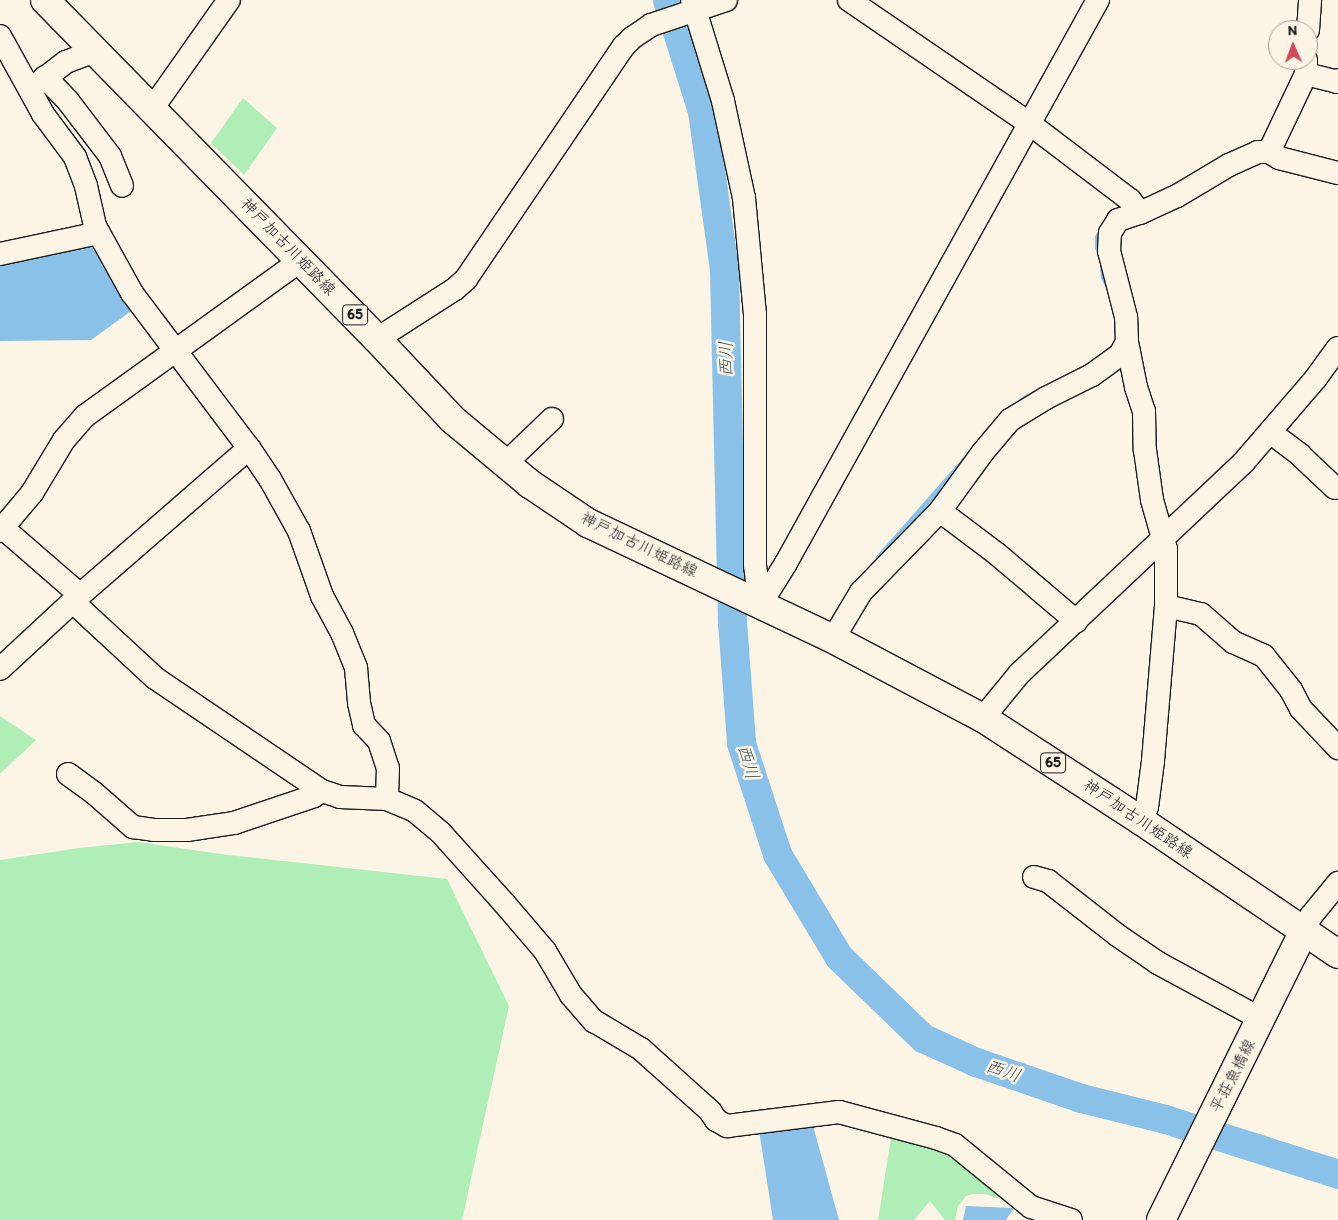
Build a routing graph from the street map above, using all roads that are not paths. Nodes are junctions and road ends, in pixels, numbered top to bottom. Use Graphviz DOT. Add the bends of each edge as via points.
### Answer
graph roads {
  1 [pos="45,0"];
  2 [pos="229,0"];
  3 [pos="726,0"];
  4 [pos="849,0"];
  5 [pos="1098,0"];
  6 [pos="1310,0"];
  7 [pos="694,5"];
  8 [pos="1309,20"];
  9 [pos="0,36"];
  10 [pos="95,51"];
  11 [pos="1305,70"];
  12 [pos="1313,70"];
  13 [pos="1338,80"];
  14 [pos="38,83"];
  15 [pos="152,108"];
  16 [pos="1030,124"];
  17 [pos="1269,152"];
  18 [pos="1338,174"];
  19 [pos="122,186"];
  20 [pos="1140,213"];
  21 [pos="99,233"];
  22 [pos="0,254"];
  23 [pos="301,260"];
  24 [pos="378,338"];
  25 [pos="1127,342"];
  26 [pos="1338,348"];
  27 [pos="175,350"];
  28 [pos="1316,378"];
  29 [pos="1338,382"];
  30 [pos="552,419"];
  31 [pos="1270,432"];
  32 [pos="249,448"];
  33 [pos="505,464"];
  34 [pos="1335,488"];
  35 [pos="940,511"];
  36 [pos="5,519"];
  37 [pos="1164,537"];
  38 [pos="77,598"];
  39 [pos="755,602"];
  40 [pos="1166,606"];
  41 [pos="1076,622"];
  42 [pos="833,639"];
  43 [pos="0,669"];
  44 [pos="983,718"];
  45 [pos="1338,748"];
  46 [pos="68,774"];
  47 [pos="322,791"];
  48 [pos="387,799"];
  49 [pos="1140,820"];
  50 [pos="1034,877"];
  51 [pos="1338,884"];
  52 [pos="1304,931"];
  53 [pos="1338,954"];
  54 [pos="1261,1019"];
  55 [pos="1071,1220"];
  56 [pos="1161,1220"];
  1 -- 10 [label="main road, 神戸加古川姫路線 / 65"];
  2 -- 15 [label="street"];
  3 -- 7 [label="street"];
  4 -- 16 [label="street"];
  5 -- 16 [label="street"];
  6 -- 8 [label="street"];
  7 -- 24 [label="street" via="642,29 624,46 455,290"];
  7 -- 39 [label="street" via="723,101 744,198 755,314"];
  9 -- 14 [label="street"];
  10 -- 14 [label="street" via="66,62"];
  10 -- 15 [label="main road, 神戸加古川姫路線 / 65"];
  11 -- 17 [label="street"];
  12 -- 13 [label="street"];
  14 -- 19 [label="street" via="68,102 110,156"];
  14 -- 21 [label="street" via="43,114 75,157"];
  15 -- 23 [label="main road, 神戸加古川姫路線 / 65"];
  16 -- 20 [label="street" via="1130,200"];
  16 -- 39 [label="street" via="786,563"];
  17 -- 18 [label="street" via="1279,158"];
  17 -- 20 [label="street" via="1258,152"];
  20 -- 25 [label="street" via="1118,220 1110,233 1109,251 1126,318"];
  21 -- 22 [label="street"];
  21 -- 27 [label="street" via="132,293"];
  23 -- 24 [label="main road, 神戸加古川姫路線 / 65"];
  23 -- 27 [label="street"];
  24 -- 33 [label="main road, 神戸加古川姫路線 / 65" via="452,419"];
  25 -- 35 [label="street" via="1120,355 1092,375 1010,420"];
  25 -- 37 [label="street" via="1144,411 1152,500"];
  26 -- 28 [label="street"];
  27 -- 32 [label="street"];
  27 -- 36 [label="street" via="85,416 64,440 32,493"];
  28 -- 29 [label="street"];
  28 -- 31 [label="street"];
  30 -- 33 [label="street"];
  31 -- 34 [label="street"];
  31 -- 37 [label="street" via="1243,463"];
  32 -- 38 [label="street"];
  32 -- 48 [label="street" via="299,531 322,596 356,668 364,725 379,742 388,768"];
  33 -- 39 [label="main road, 神戸加古川姫路線 / 65" via="588,523"];
  35 -- 41 [label="street"];
  35 -- 42 [label="street" via="861,592"];
  36 -- 38 [label="street"];
  37 -- 40 [label="street"];
  37 -- 41 [label="street"];
  38 -- 43 [label="street"];
  38 -- 47 [label="street" via="155,678"];
  39 -- 42 [label="main road, 神戸加古川姫路線 / 65"];
  40 -- 45 [label="street" via="1201,614 1233,642 1264,656 1291,690 1301,709"];
  40 -- 49 [label="street" via="1150,787 1147,807"];
  41 -- 44 [label="street" via="1019,674"];
  42 -- 44 [label="main road, 神戸加古川姫路線 / 65"];
  44 -- 49 [label="main road, 神戸加古川姫路線 / 65"];
  46 -- 47 [label="street" via="133,827 154,830 187,830 234,822"];
  47 -- 48 [label="street" via="340,797"];
  48 -- 55 [label="street" via="415,811 441,833 545,952 571,995 594,1021 641,1049 716,1120 727,1126 839,1112 936,1138 955,1145 1031,1207"];
  49 -- 52 [label="main road, 神戸加古川姫路線 / 65"];
  50 -- 54 [label="street" via="1048,880 1158,964"];
  51 -- 52 [label="street" via="1311,916"];
  52 -- 53 [label="main road, 神戸加古川姫路線 / 65"];
  52 -- 54 [label="main road, 平荘魚橋線"];
  54 -- 56 [label="main road, 平荘魚橋線"];
}
